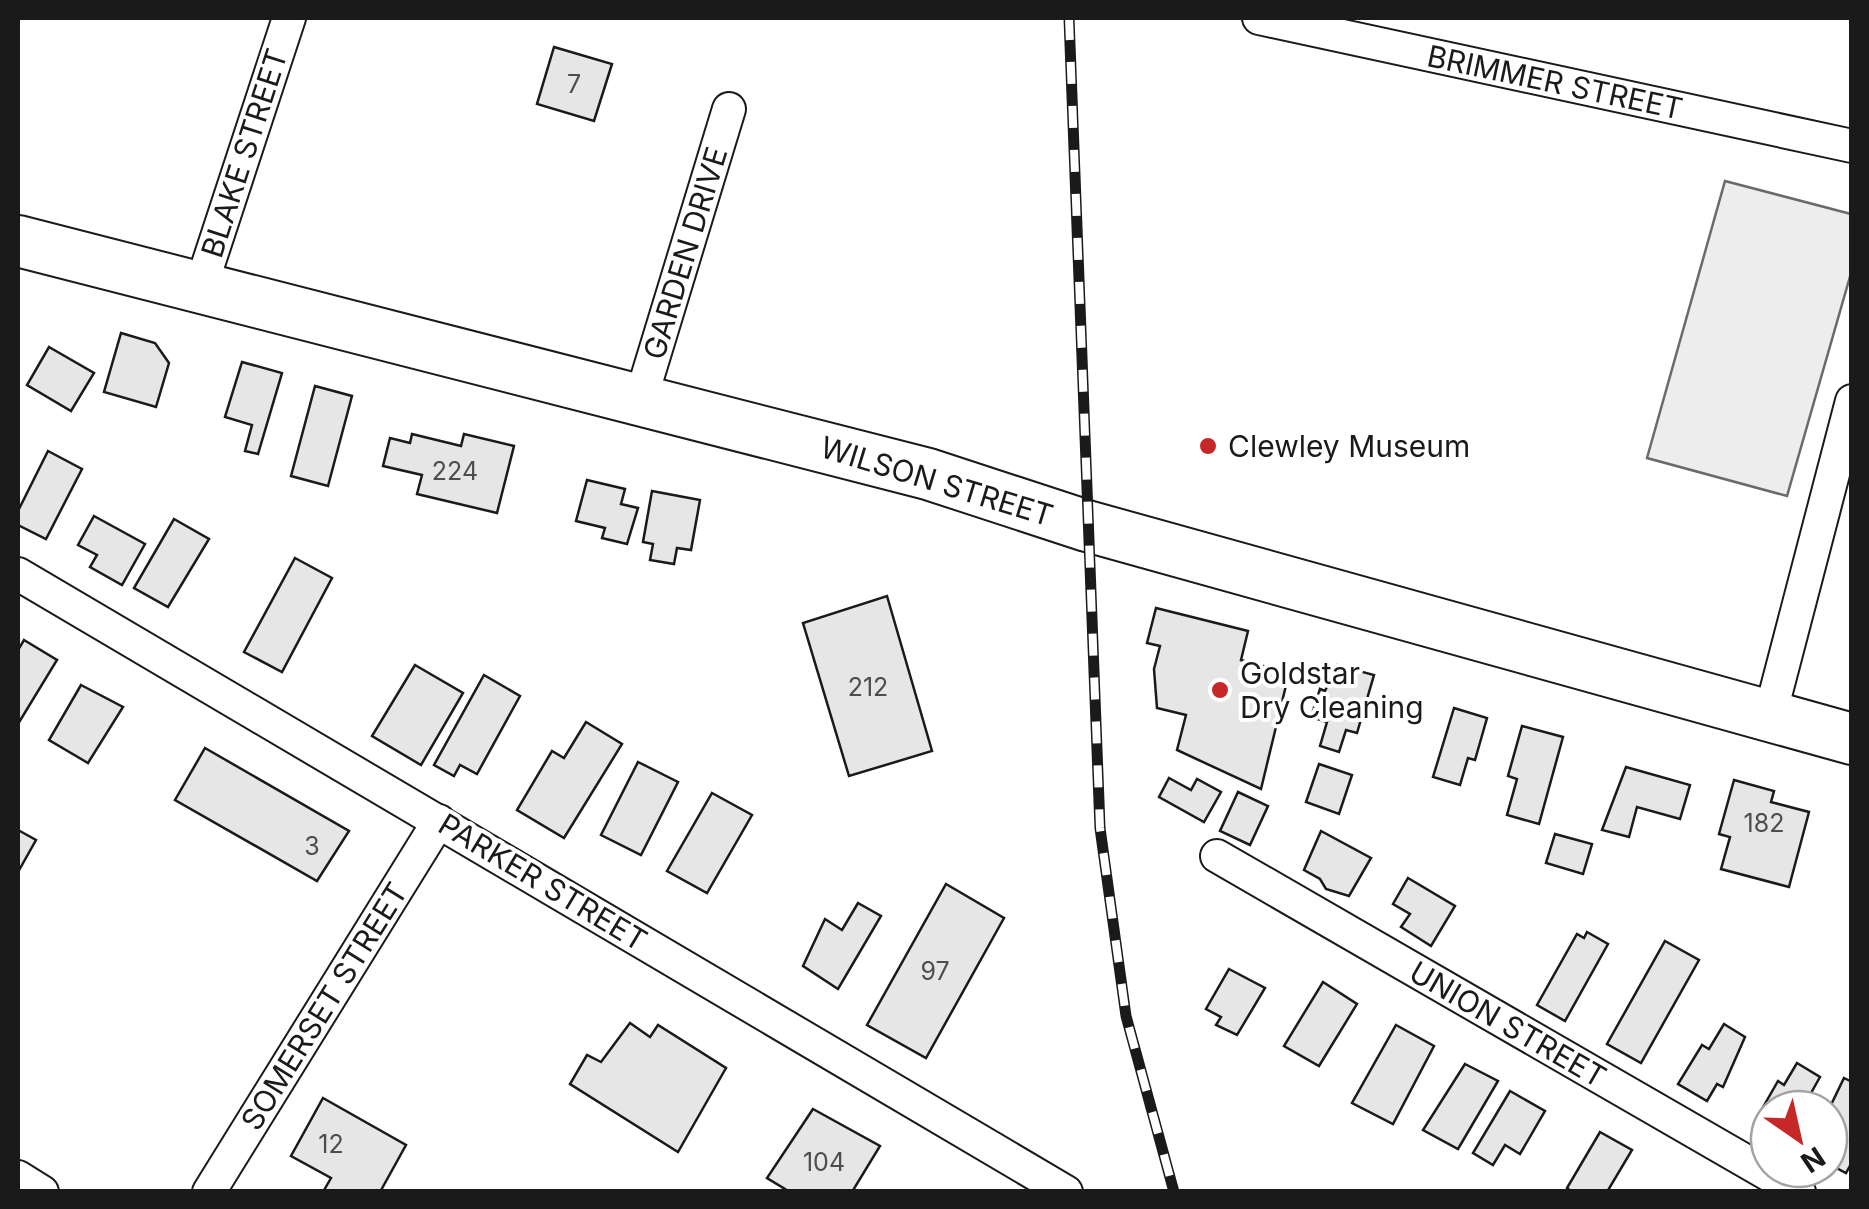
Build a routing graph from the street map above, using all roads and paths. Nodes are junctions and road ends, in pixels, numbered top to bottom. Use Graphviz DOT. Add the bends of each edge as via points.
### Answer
graph roads {
  1 [pos="289,18"];
  2 [pos="1259,18"];
  3 [pos="729,109"];
  4 [pos="1852,146"];
  5 [pos="18,241"];
  6 [pos="200,289"];
  7 [pos="641,398"];
  8 [pos="1852,401"];
  9 [pos="18,574"];
  10 [pos="1770,715"];
  11 [pos="1852,739"];
  12 [pos="439,821"];
  13 [pos="1218,856"];
  14 [pos="18,1177"];
  15 [pos="42,1192"];
  16 [pos="209,1192"];
  17 [pos="1066,1192"];
  18 [pos="1799,1192"];
  1 -- 6 [label="street, BLAKE STREET"];
  2 -- 4 [label="street, BRIMMER STREET"];
  3 -- 7 [label="street, GARDEN DRIVE"];
  5 -- 6 [label="main road, WILSON STREET"];
  6 -- 7 [label="main road, WILSON STREET"];
  7 -- 10 [label="main road, WILSON STREET"];
  8 -- 10 [label="street"];
  9 -- 12 [label="street, PARKER STREET"];
  10 -- 11 [label="main road, WILSON STREET"];
  12 -- 16 [label="street, SOMERSET STREET"];
  12 -- 17 [label="street, PARKER STREET"];
  13 -- 18 [label="street, UNION STREET"];
  14 -- 15 [label="street"];
}
